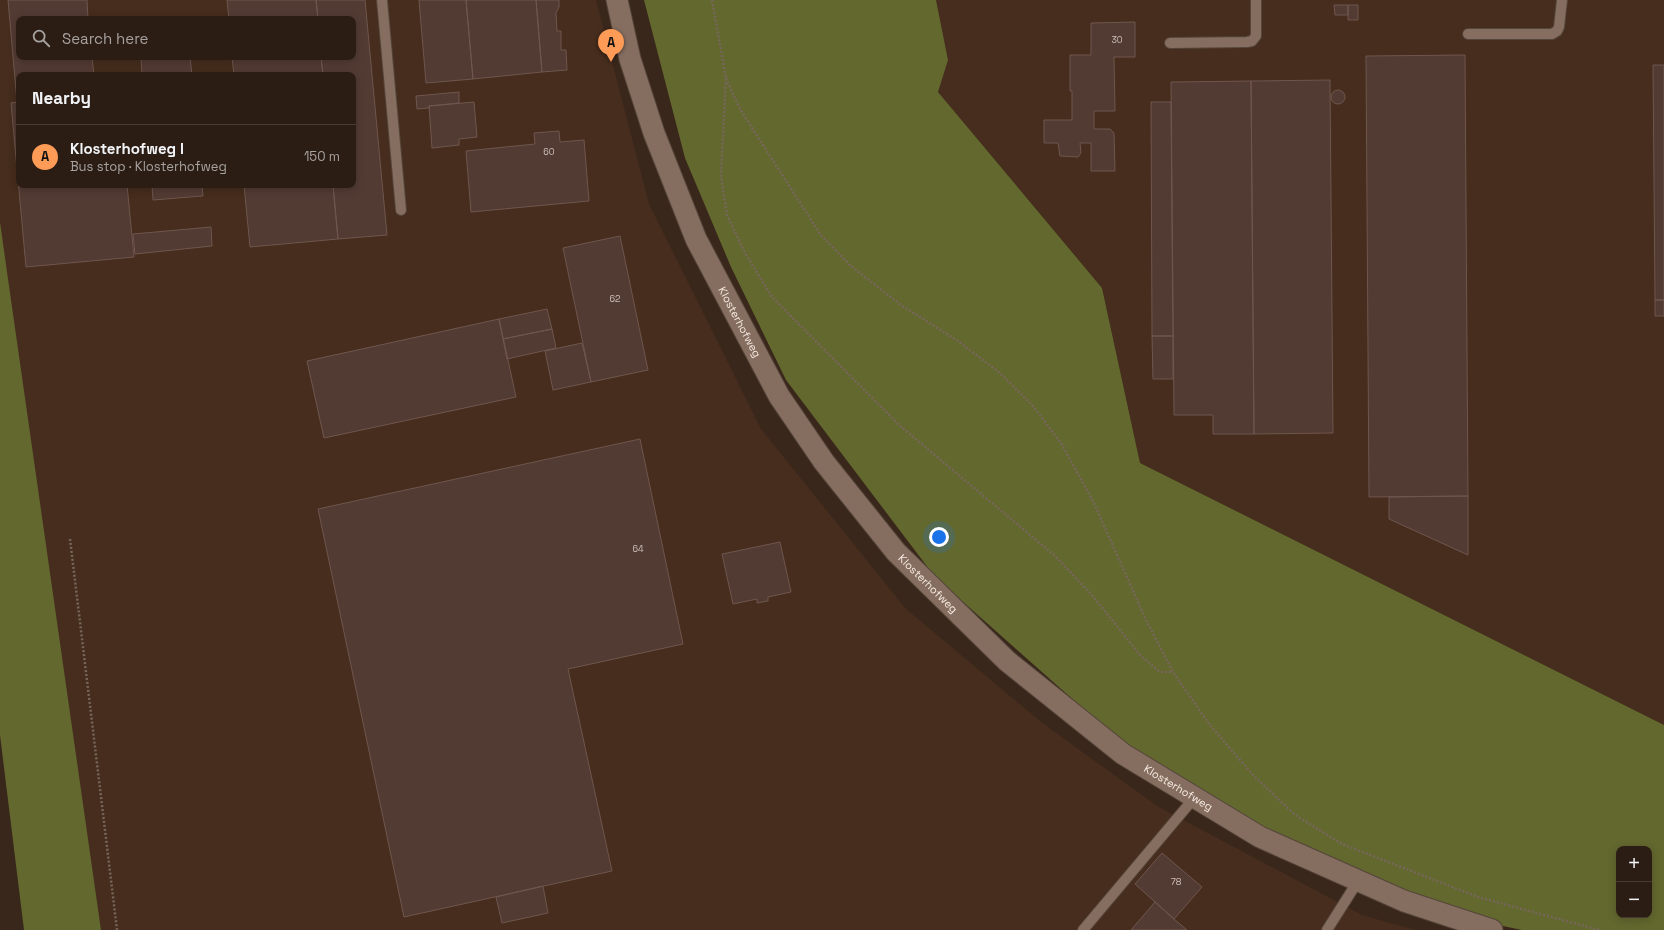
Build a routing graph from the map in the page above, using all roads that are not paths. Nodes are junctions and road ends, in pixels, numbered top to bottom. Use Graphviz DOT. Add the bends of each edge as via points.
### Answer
graph roads {
  1 [pos="382,0"];
  2 [pos="617,0"];
  3 [pos="1256,0"];
  4 [pos="1562,0"];
  5 [pos="1468,34"];
  6 [pos="1170,44"];
  7 [pos="401,210"];
  8 [pos="1195,797"];
  9 [pos="1358,881"];
  10 [pos="1083,930"];
  11 [pos="1327,930"];
  12 [pos="1492,930"];
  1 -- 7 [label="lane"];
  2 -- 8 [label="street, Klosterhofweg" via="630,59 654,133 696,239 779,396 824,462 896,552 1007,661 1123,754"];
  3 -- 6 [label="lane" via="1256,36 1252,41"];
  4 -- 5 [label="lane" via="1559,27 1552,34"];
  8 -- 9 [label="street, Klosterhofweg" via="1260,837"];
  8 -- 10 [label="lane"];
  9 -- 11 [label="lane"];
  9 -- 12 [label="street, Klosterhofweg" via="1404,901"];
}
